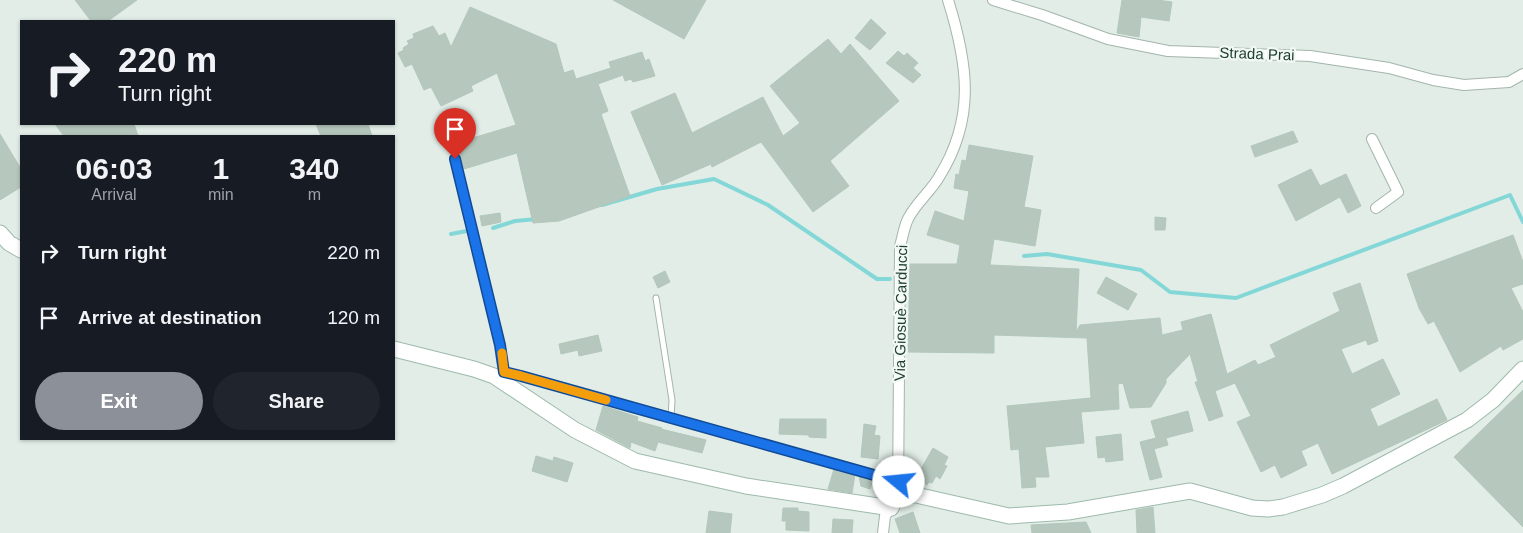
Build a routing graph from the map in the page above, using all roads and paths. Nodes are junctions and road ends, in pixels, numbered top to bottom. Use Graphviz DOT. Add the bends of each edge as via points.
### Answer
graph roads {
  1 [pos="948,0"];
  2 [pos="993,0"];
  3 [pos="1008,2"];
  4 [pos="1523,74"];
  5 [pos="1372,139"];
  6 [pos="451,140"];
  7 [pos="1376,208"];
  8 [pos="0,233"];
  9 [pos="20,249"];
  10 [pos="656,298"];
  11 [pos="395,349"];
  12 [pos="1523,369"];
  13 [pos="503,377"];
  14 [pos="671,418"];
  15 [pos="899,488"];
  16 [pos="891,508"];
  17 [pos="883,533"];
  1 -- 15 [label="street, Via Giosuè Carducci" via="964,67 966,98 958,140 939,177 909,217 900,246"];
  2 -- 3 [label="street, Strada Prai"];
  3 -- 4 [label="street, Strada Prai" via="1108,39 1168,51 1310,56 1390,68 1464,85 1509,82"];
  5 -- 7 [label="street" via="1398,192"];
  6 -- 13 [label="lane" via="500,345"];
  8 -- 9 [label="street"];
  10 -- 14 [label="lane" via="672,400"];
  11 -- 13 [label="street"];
  12 -- 15 [label="street" via="1467,420 1343,486 1283,507 1252,508 1190,491 1068,512 1010,516 916,496"];
  13 -- 14 [label="lane" via="521,376"];
  13 -- 16 [label="street" via="575,430 635,461 746,486"];
  14 -- 15 [label="lane"];
  15 -- 16 [label="street"];
  16 -- 17 [label="street"];
}
